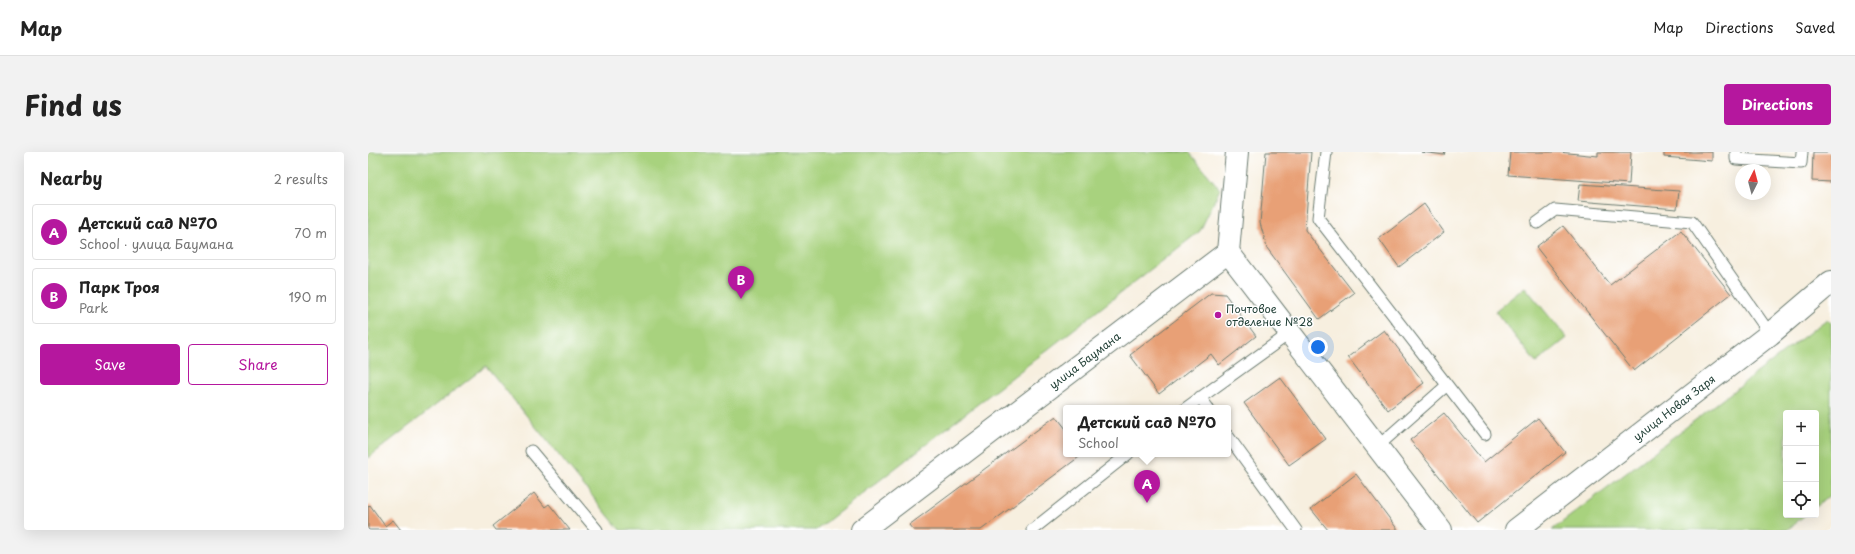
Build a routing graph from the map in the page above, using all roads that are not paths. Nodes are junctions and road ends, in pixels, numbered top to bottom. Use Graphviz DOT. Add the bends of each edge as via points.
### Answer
graph roads {
  1 [pos="1237,152"];
  2 [pos="1326,152"];
  3 [pos="1736,152"];
  4 [pos="1802,152"];
  5 [pos="1537,223"];
  6 [pos="1228,252"];
  7 [pos="1831,282"];
  8 [pos="1290,333"];
  9 [pos="1770,334"];
  10 [pos="1446,386"];
  11 [pos="1200,397"];
  12 [pos="1190,405"];
  13 [pos="1206,405"];
  14 [pos="1485,434"];
  15 [pos="1231,440"];
  16 [pos="1377,447"];
  17 [pos="531,451"];
  18 [pos="1124,457"];
  19 [pos="597,530"];
  20 [pos="862,530"];
  21 [pos="1032,530"];
  22 [pos="1296,530"];
  23 [pos="1440,530"];
  24 [pos="1516,530"];
  1 -- 6 [label="street"];
  2 -- 10 [label="lane" via="1318,218"];
  3 -- 4 [label="lane" via="1736,159 1801,163"];
  5 -- 9 [label="lane" via="1555,210 1692,222"];
  6 -- 8 [label="street"];
  6 -- 20 [label="street, улица Баумана"];
  7 -- 9 [label="street, улица Новая Заря"];
  8 -- 11 [label="lane"];
  8 -- 16 [label="street"];
  9 -- 24 [label="street, улица Новая Заря"];
  10 -- 14 [label="lane"];
  10 -- 16 [label="lane"];
  11 -- 12 [label="lane"];
  11 -- 13 [label="lane"];
  15 -- 22 [label="lane"];
  16 -- 23 [label="street"];
  17 -- 19 [label="lane"];
  18 -- 21 [label="lane"];
}
